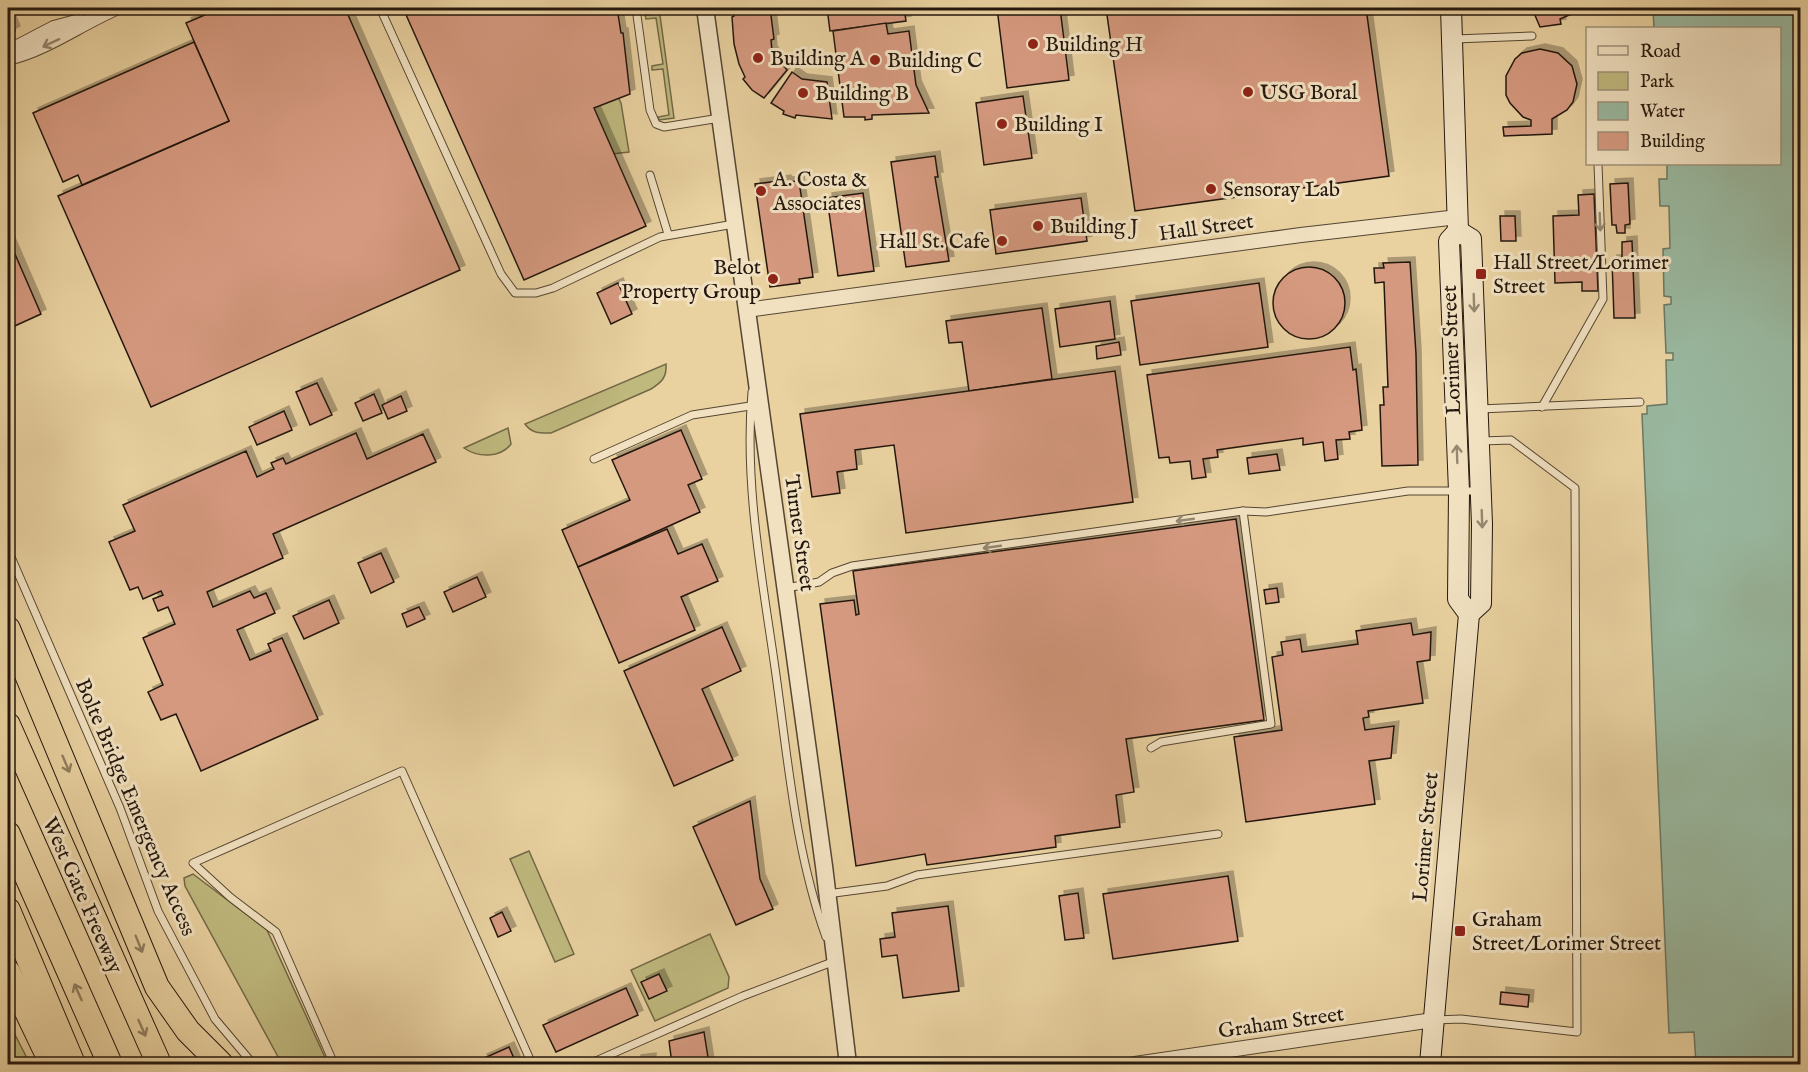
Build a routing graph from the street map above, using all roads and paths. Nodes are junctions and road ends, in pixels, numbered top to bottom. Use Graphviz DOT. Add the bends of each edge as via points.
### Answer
graph roads {
  1 [pos="116,8"];
  2 [pos="380,8"];
  3 [pos="636,8"];
  4 [pos="705,8"];
  5 [pos="1451,8"];
  6 [pos="91,19"];
  7 [pos="1532,36"];
  8 [pos="1452,40"];
  9 [pos="8,52"];
  10 [pos="8,58"];
  11 [pos="720,118"];
  12 [pos="1598,165"];
  13 [pos="650,175"];
  14 [pos="735,224"];
  15 [pos="1458,224"];
  16 [pos="668,234"];
  17 [pos="746,310"];
  18 [pos="754,367"];
  19 [pos="1640,402"];
  20 [pos="750,406"];
  21 [pos="1542,407"];
  22 [pos="1478,409"];
  23 [pos="1479,441"];
  24 [pos="594,459"];
  25 [pos="1459,491"];
  26 [pos="1481,491"];
  27 [pos="1243,511"];
  28 [pos="8,550"];
  29 [pos="785,589"];
  30 [pos="1469,614"];
  31 [pos="8,629"];
  32 [pos="8,725"];
  33 [pos="1151,748"];
  34 [pos="8,834"];
  35 [pos="1218,834"];
  36 [pos="827,894"];
  37 [pos="8,910"];
  38 [pos="835,961"];
  39 [pos="8,972"];
  40 [pos="1433,1020"];
  41 [pos="52,1065"];
  42 [pos="73,1065"];
  43 [pos="110,1065"];
  44 [pos="159,1065"];
  45 [pos="221,1065"];
  46 [pos="253,1065"];
  47 [pos="334,1065"];
  48 [pos="532,1065"];
  49 [pos="589,1065"];
  50 [pos="848,1065"];
  51 [pos="1135,1065"];
  52 [pos="1430,1065"];
  1 -- 6 [label="street"];
  2 -- 16 [label="lane" via="501,274 515,293 552,288"];
  3 -- 11 [label="lane" via="650,110 656,124 664,127"];
  4 -- 11 [label="street, Turner Street"];
  5 -- 8 [label="main road, Lorimer Street"];
  6 -- 9 [label="street" via="54,28"];
  6 -- 10 [label="street, one-way" via="59,39"];
  7 -- 8 [label="lane"];
  8 -- 15 [label="main road, Lorimer Street"];
  11 -- 14 [label="street, Turner Street"];
  12 -- 21 [label="lane, one-way" via="1604,299"];
  13 -- 16 [label="lane"];
  14 -- 16 [label="lane"];
  14 -- 17 [label="street, Turner Street"];
  15 -- 17 [label="street, Hall Street" via="1282,237"];
  15 -- 22 [label="main road, Lorimer Street, one-way" via="1471,239"];
  25 -- 15 [label="main road, Lorimer Street, one-way" via="1449,241"];
  17 -- 18 [label="street, Turner Street"];
  18 -- 20 [label="lane"];
  18 -- 29 [label="street, Turner Street"];
  19 -- 21 [label="lane"];
  20 -- 24 [label="lane" via="692,415"];
  20 -- 38 [label="lane" via="751,492 799,837 811,891"];
  21 -- 22 [label="lane"];
  22 -- 23 [label="main road, Lorimer Street"];
  23 -- 26 [label="main road, Lorimer Street"];
  23 -- 40 [label="lane" via="1511,440 1575,488 1577,1032 1461,1019"];
  25 -- 26 [label="lane"];
  25 -- 27 [label="lane" via="1408,491 1266,512"];
  25 -- 30 [label="main road, Lorimer Street" via="1458,599"];
  26 -- 30 [label="main road, Lorimer Street, one-way" via="1481,603"];
  27 -- 29 [label="lane, one-way" via="852,566 819,582"];
  27 -- 33 [label="lane" via="1271,724 1161,742"];
  28 -- 46 [label="lane, Bolte Bridge Emergency Access" via="120,808 158,911 215,1019"];
  29 -- 36 [label="street, Turner Street"];
  30 -- 40 [label="main road, Lorimer Street"];
  31 -- 45 [label="highway, one-way" via="157,987 188,1031"];
  32 -- 44 [label="highway, West Gate Freeway, one-way"];
  43 -- 34 [label="highway, West Gate Freeway, one-way"];
  35 -- 36 [label="lane" via="917,875 887,886"];
  36 -- 38 [label="street, Turner Street"];
  37 -- 42 [label="highway"];
  38 -- 49 [label="lane" via="743,996"];
  38 -- 50 [label="street, Turner Street"];
  39 -- 41 [label="highway"];
  40 -- 51 [label="street, Graham Street"];
  40 -- 52 [label="main road, Lorimer Street"];
  47 -- 48 [label="lane" via="276,932 193,863 402,771"];
}
